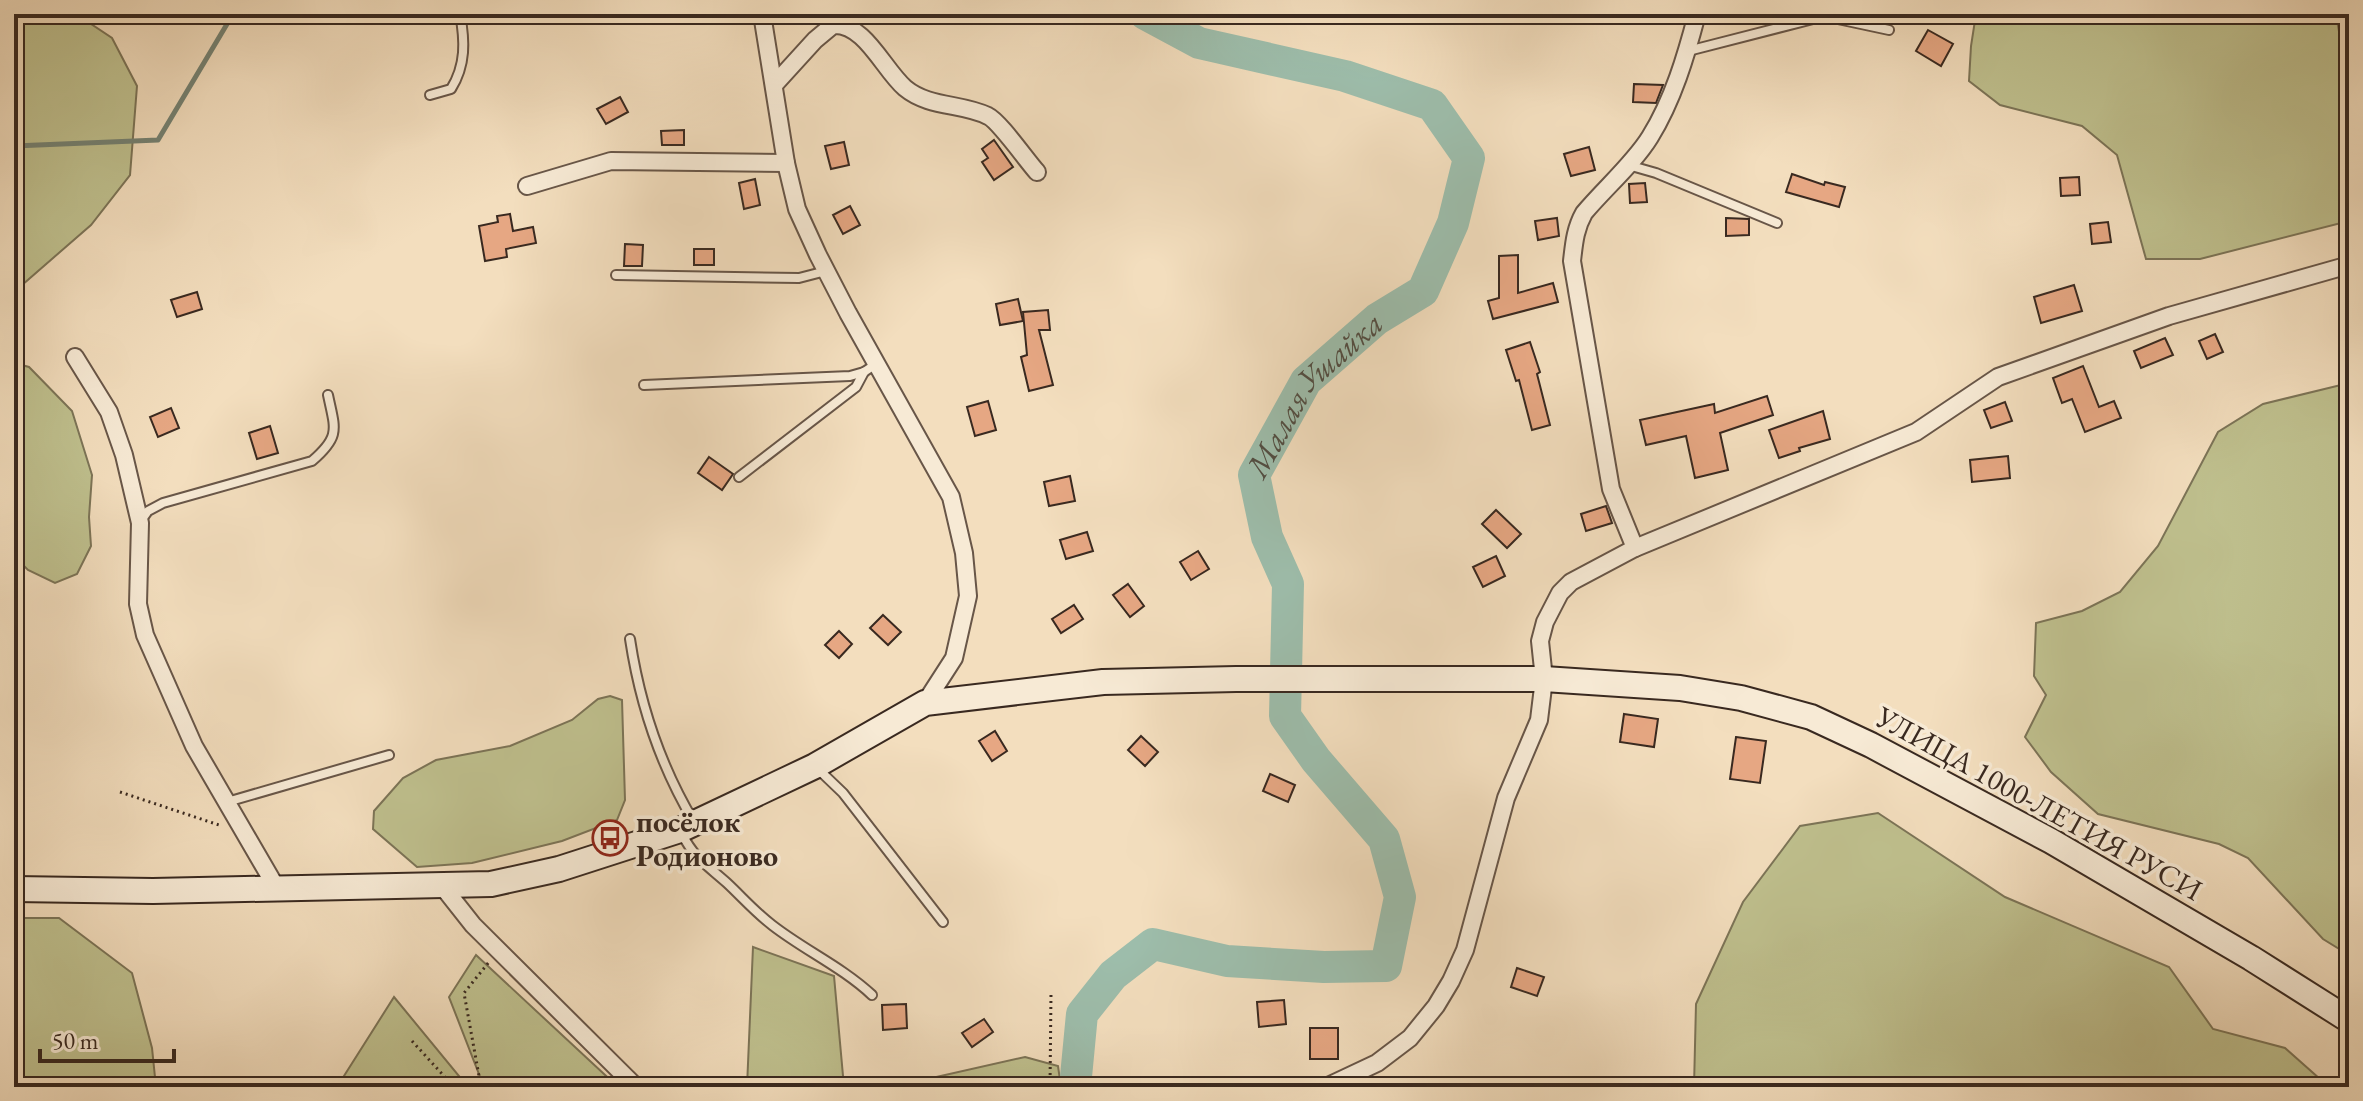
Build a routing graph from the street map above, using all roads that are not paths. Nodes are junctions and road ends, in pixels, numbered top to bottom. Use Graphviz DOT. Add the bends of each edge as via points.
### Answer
graph roads {
  1 [pos="460,14"];
  2 [pos="762,14"];
  3 [pos="1697,14"];
  4 [pos="1889,30"];
  5 [pos="1688,51"];
  6 [pos="774,85"];
  7 [pos="430,95"];
  8 [pos="786,163"];
  9 [pos="1627,165"];
  10 [pos="1037,172"];
  11 [pos="527,186"];
  12 [pos="1777,223"];
  13 [pos="2349,265"];
  14 [pos="826,271"];
  15 [pos="616,275"];
  16 [pos="75,357"];
  17 [pos="870,368"];
  18 [pos="644,385"];
  19 [pos="328,395"];
  20 [pos="739,477"];
  21 [pos="140,523"];
  22 [pos="1635,548"];
  23 [pos="630,639"];
  24 [pos="1544,679"];
  25 [pos="925,703"];
  26 [pos="389,755"];
  27 [pos="815,766"];
  28 [pos="226,802"];
  29 [pos="687,826"];
  30 [pos="276,887"];
  31 [pos="443,887"];
  32 [pos="14,889"];
  33 [pos="943,922"];
  34 [pos="872,995"];
  35 [pos="2349,1020"];
  36 [pos="636,1087"];
  37 [pos="1326,1087"];
  1 -- 7 [label="lane" via="464,49 459,77 451,89"];
  2 -- 6 [label="street"];
  3 -- 5 [label="street"];
  4 -- 5 [label="lane" via="1813,19"];
  5 -- 9 [label="street" via="1650,138"];
  6 -- 8 [label="street"];
  6 -- 10 [label="street" via="833,25 848,27 910,92 990,116"];
  8 -- 11 [label="street" via="611,161"];
  8 -- 14 [label="street" via="797,209"];
  9 -- 12 [label="lane"];
  9 -- 22 [label="street" via="1584,213 1572,261 1611,489"];
  13 -- 22 [label="street" via="2169,316 1998,377 1916,432"];
  14 -- 15 [label="lane" via="799,278"];
  14 -- 17 [label="street"];
  16 -- 21 [label="street" via="109,412"];
  17 -- 18 [label="lane" via="850,376"];
  17 -- 20 [label="lane" via="856,387"];
  17 -- 25 [label="street" via="951,497 964,553 968,596 954,658"];
  19 -- 21 [label="lane" via="335,428 326,448 312,461 163,503"];
  21 -- 28 [label="street" via="138,604 145,635 194,746"];
  22 -- 24 [label="street" via="1560,593 1540,641"];
  23 -- 29 [label="lane" via="658,752"];
  24 -- 25 [label="street, УЛИЦА 1000-ЛЕТИЯ РУСИ" via="1103,682"];
  24 -- 35 [label="street, УЛИЦА 1000-ЛЕТИЯ РУСИ" via="1680,688 1811,717 2051,841"];
  24 -- 37 [label="street" via="1539,720 1506,798 1465,950 1451,981 1410,1038 1377,1063"];
  25 -- 27 [label="street"];
  26 -- 28 [label="lane"];
  27 -- 29 [label="street"];
  27 -- 33 [label="lane" via="843,793"];
  28 -- 30 [label="street"];
  29 -- 31 [label="street" via="559,869 491,884"];
  29 -- 34 [label="lane" via="690,850 752,909"];
  30 -- 31 [label="street"];
  30 -- 32 [label="street"];
  31 -- 36 [label="street" via="473,925"];
}
